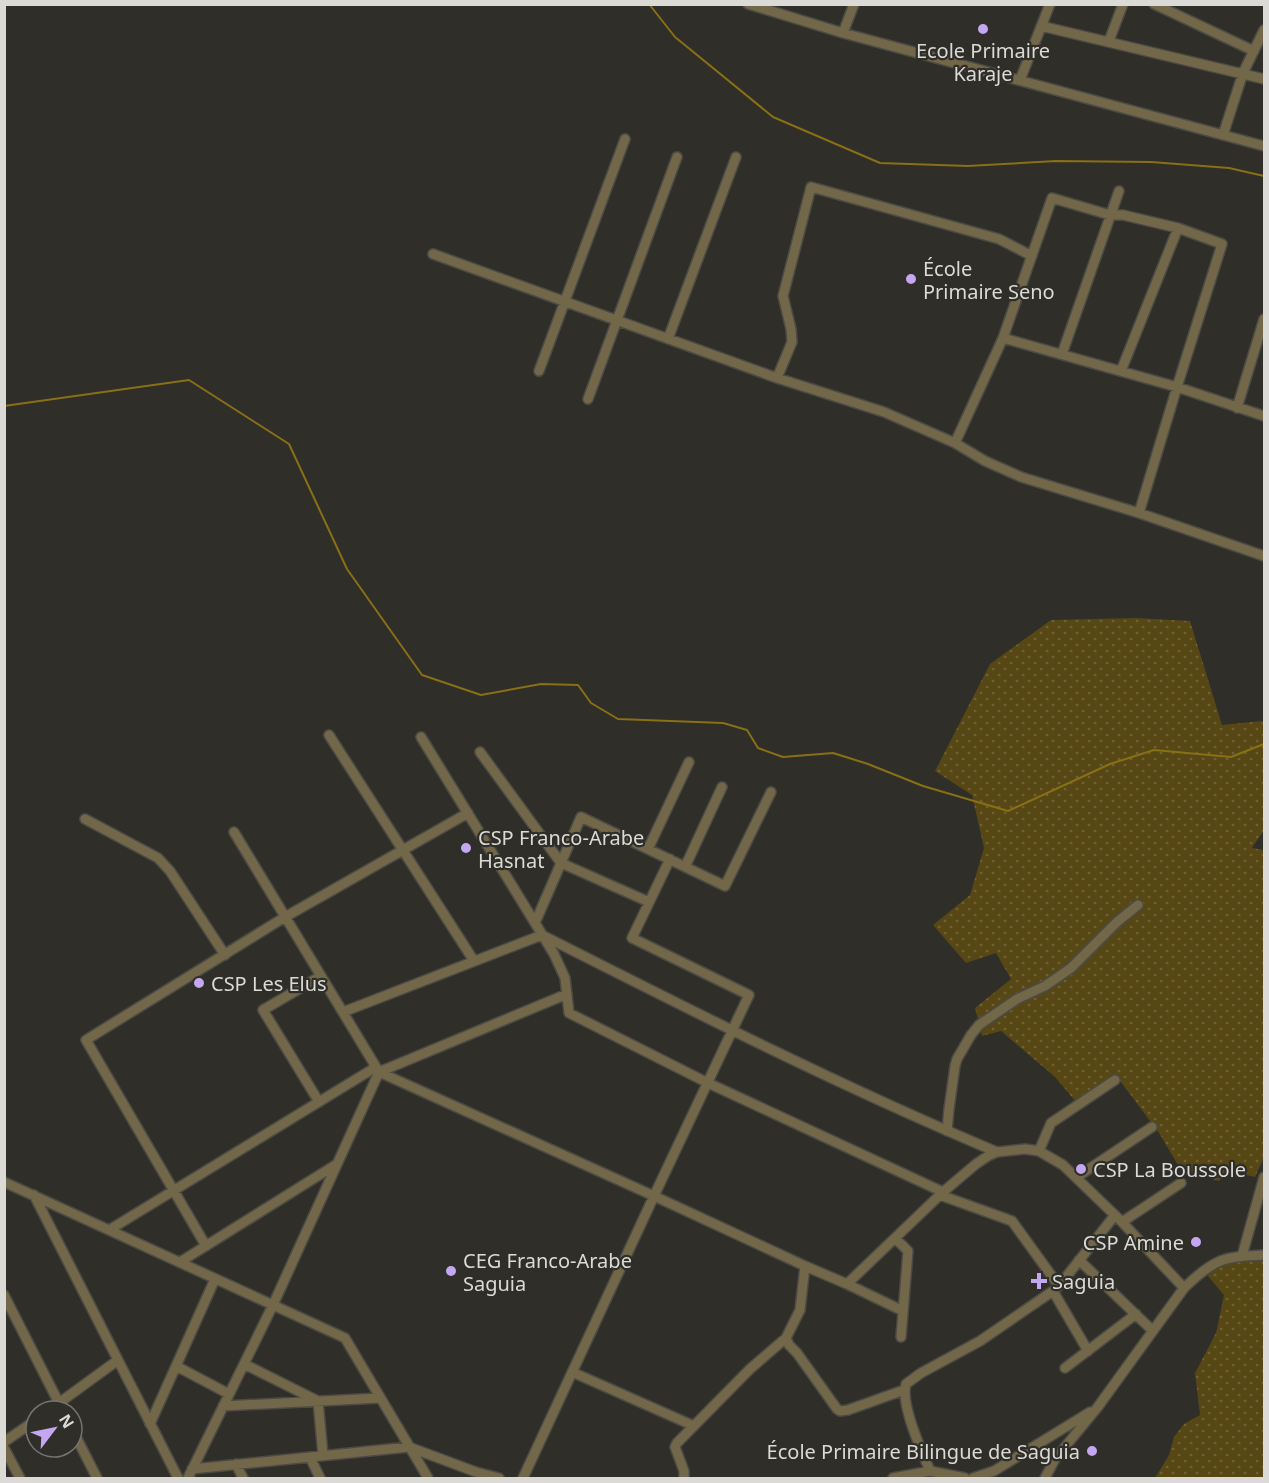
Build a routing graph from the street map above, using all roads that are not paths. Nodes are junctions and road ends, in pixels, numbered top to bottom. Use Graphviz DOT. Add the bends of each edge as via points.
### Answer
graph roads {
  1 [pos="748,4"];
  2 [pos="854,4"];
  3 [pos="1050,4"];
  4 [pos="1123,4"];
  5 [pos="1154,4"];
  6 [pos="1041,26"];
  7 [pos="1264,30"];
  8 [pos="843,33"];
  9 [pos="1108,41"];
  10 [pos="1254,51"];
  11 [pos="1243,73"];
  12 [pos="1264,79"];
  13 [pos="1020,80"];
  14 [pos="1222,135"];
  15 [pos="625,139"];
  16 [pos="1264,146"];
  17 [pos="677,157"];
  18 [pos="736,157"];
  19 [pos="1119,191"];
  20 [pos="1110,215"];
  21 [pos="1178,228"];
  22 [pos="433,254"];
  23 [pos="1032,256"];
  24 [pos="565,301"];
  25 [pos="1264,319"];
  26 [pos="617,320"];
  27 [pos="1004,338"];
  28 [pos="668,339"];
  29 [pos="1062,354"];
  30 [pos="539,371"];
  31 [pos="1121,371"];
  32 [pos="777,378"];
  33 [pos="1177,387"];
  34 [pos="588,399"];
  35 [pos="1237,408"];
  36 [pos="1264,416"];
  37 [pos="955,443"];
  38 [pos="1139,513"];
  39 [pos="1264,556"];
  40 [pos="329,735"];
  41 [pos="422,737"];
  42 [pos="480,752"];
  43 [pos="688,762"];
  44 [pos="722,787"];
  45 [pos="771,792"];
  46 [pos="468,813"];
  47 [pos="86,819"];
  48 [pos="234,832"];
  49 [pos="648,849"];
  50 [pos="402,850"];
  51 [pos="670,860"];
  52 [pos="561,863"];
  53 [pos="685,867"];
  54 [pos="650,902"];
  55 [pos="1138,905"];
  56 [pos="285,917"];
  57 [pos="535,923"];
  58 [pos="543,935"];
  59 [pos="225,955"];
  60 [pos="474,962"];
  61 [pos="321,976"];
  62 [pos="567,994"];
  63 [pos="343,1012"];
  64 [pos="732,1031"];
  65 [pos="377,1069"];
  66 [pos="1115,1080"];
  67 [pos="708,1083"];
  68 [pos="319,1102"];
  69 [pos="1152,1127"];
  70 [pos="947,1131"];
  71 [pos="1039,1151"];
  72 [pos="997,1152"];
  73 [pos="337,1164"];
  74 [pos="1077,1177"];
  75 [pos="1264,1177"];
  76 [pos="4,1182"];
  77 [pos="1181,1183"];
  78 [pos="174,1190"];
  79 [pos="942,1194"];
  80 [pos="34,1195"];
  81 [pos="654,1196"];
  82 [pos="1119,1219"];
  83 [pos="109,1230"];
  84 [pos="895,1238"];
  85 [pos="206,1246"];
  86 [pos="1264,1255"];
  87 [pos="1242,1256"];
  88 [pos="1079,1260"];
  89 [pos="180,1262"];
  90 [pos="805,1266"];
  91 [pos="215,1279"];
  92 [pos="847,1284"];
  93 [pos="1056,1288"];
  94 [pos="1185,1288"];
  95 [pos="4,1295"];
  96 [pos="273,1305"];
  97 [pos="903,1311"];
  98 [pos="1136,1314"];
  99 [pos="1153,1331"];
  100 [pos="901,1337"];
  101 [pos="786,1338"];
  102 [pos="1088,1351"];
  103 [pos="118,1360"];
  104 [pos="244,1364"];
  105 [pos="176,1366"];
  106 [pos="1065,1368"];
  107 [pos="572,1372"];
  108 [pos="904,1390"];
  109 [pos="229,1394"];
  110 [pos="380,1398"];
  111 [pos="57,1399"];
  112 [pos="71,1399"];
  113 [pos="318,1401"];
  114 [pos="223,1406"];
  115 [pos="1097,1408"];
  116 [pos="150,1424"];
  117 [pos="694,1426"];
  118 [pos="24,1429"];
  119 [pos="4,1443"];
  120 [pos="409,1447"];
  121 [pos="4,1448"];
  122 [pos="84,1454"];
  123 [pos="323,1455"];
  124 [pos="310,1457"];
  125 [pos="236,1464"];
  126 [pos="192,1469"];
  127 [pos="930,1472"];
  128 [pos="20,1479"];
  129 [pos="97,1479"];
  130 [pos="178,1479"];
  131 [pos="188,1479"];
  132 [pos="243,1479"];
  133 [pos="320,1479"];
  134 [pos="428,1479"];
  135 [pos="499,1479"];
  136 [pos="523,1479"];
  137 [pos="684,1479"];
  138 [pos="893,1479"];
  139 [pos="965,1479"];
  140 [pos="973,1479"];
  141 [pos="1045,1479"];
  1 -- 8 [label="street"];
  2 -- 8 [label="street"];
  3 -- 6 [label="street"];
  4 -- 9 [label="street"];
  5 -- 10 [label="street"];
  6 -- 9 [label="street"];
  6 -- 13 [label="street"];
  7 -- 10 [label="street"];
  8 -- 13 [label="street"];
  9 -- 11 [label="street"];
  10 -- 11 [label="street"];
  11 -- 12 [label="street"];
  11 -- 14 [label="street"];
  13 -- 14 [label="street"];
  14 -- 16 [label="street"];
  15 -- 24 [label="street"];
  17 -- 26 [label="street"];
  18 -- 28 [label="street"];
  19 -- 20 [label="street"];
  20 -- 21 [label="street"];
  20 -- 23 [label="street" via="1052,198"];
  20 -- 29 [label="street"];
  21 -- 31 [label="street"];
  21 -- 33 [label="street" via="1222,244"];
  22 -- 24 [label="street"];
  23 -- 27 [label="street"];
  23 -- 32 [label="street" via="999,238 811,187 783,296 792,342"];
  24 -- 26 [label="street"];
  24 -- 30 [label="street"];
  25 -- 35 [label="street"];
  26 -- 28 [label="street"];
  26 -- 34 [label="street"];
  27 -- 29 [label="street"];
  27 -- 37 [label="street"];
  28 -- 32 [label="street"];
  29 -- 31 [label="street"];
  31 -- 33 [label="street"];
  32 -- 37 [label="street" via="884,412"];
  33 -- 35 [label="street"];
  33 -- 38 [label="street"];
  35 -- 36 [label="street"];
  37 -- 38 [label="street" via="1021,477"];
  38 -- 39 [label="street"];
  40 -- 50 [label="street"];
  41 -- 46 [label="street"];
  42 -- 52 [label="street"];
  43 -- 49 [label="street"];
  44 -- 53 [label="street"];
  45 -- 53 [label="street" via="725,886"];
  46 -- 50 [label="street"];
  46 -- 57 [label="street"];
  47 -- 59 [label="street" via="158,858"];
  48 -- 56 [label="street"];
  49 -- 51 [label="street"];
  49 -- 52 [label="street" via="581,817"];
  50 -- 56 [label="street"];
  50 -- 60 [label="street"];
  51 -- 53 [label="street"];
  51 -- 54 [label="street"];
  52 -- 54 [label="street"];
  52 -- 57 [label="street"];
  54 -- 64 [label="street" via="632,938 749,995"];
  55 -- 70 [label="street" via="1063,974 1017,999 971,1035 957,1059"];
  56 -- 59 [label="street"];
  56 -- 61 [label="street"];
  57 -- 58 [label="street"];
  58 -- 60 [label="street"];
  58 -- 62 [label="street" via="566,978"];
  58 -- 64 [label="street"];
  59 -- 78 [label="street" via="86,1040"];
  60 -- 63 [label="street"];
  61 -- 63 [label="street"];
  61 -- 68 [label="street" via="263,1011"];
  62 -- 65 [label="street"];
  62 -- 67 [label="street" via="569,1013"];
  63 -- 65 [label="street"];
  64 -- 67 [label="street"];
  64 -- 70 [label="street"];
  65 -- 68 [label="street"];
  65 -- 73 [label="street"];
  65 -- 81 [label="street"];
  66 -- 71 [label="street" via="1051,1123"];
  67 -- 79 [label="street"];
  67 -- 81 [label="street"];
  68 -- 78 [label="street"];
  69 -- 74 [label="street"];
  70 -- 72 [label="street"];
  71 -- 72 [label="street"];
  71 -- 74 [label="street"];
  72 -- 79 [label="street" via="976,1164"];
  73 -- 85 [label="street"];
  73 -- 96 [label="street"];
  74 -- 82 [label="street"];
  75 -- 87 [label="street"];
  76 -- 80 [label="street"];
  77 -- 82 [label="street"];
  78 -- 83 [label="street"];
  78 -- 85 [label="street"];
  79 -- 84 [label="street"];
  79 -- 93 [label="street" via="1012,1221"];
  80 -- 83 [label="street"];
  80 -- 103 [label="street"];
  81 -- 90 [label="street"];
  81 -- 107 [label="street"];
  82 -- 88 [label="street"];
  82 -- 94 [label="street"];
  83 -- 89 [label="street"];
  84 -- 92 [label="street"];
  84 -- 97 [label="street" via="908,1251"];
  85 -- 89 [label="street"];
  86 -- 87 [label="street"];
  87 -- 94 [label="street" via="1220,1260"];
  88 -- 93 [label="street"];
  88 -- 98 [label="street"];
  89 -- 91 [label="street"];
  90 -- 92 [label="street"];
  90 -- 101 [label="street" via="800,1310"];
  91 -- 96 [label="street"];
  91 -- 105 [label="street"];
  92 -- 97 [label="street"];
  93 -- 102 [label="street"];
  93 -- 108 [label="street" via="980,1341 921,1373"];
  94 -- 99 [label="street"];
  95 -- 111 [label="street"];
  96 -- 104 [label="street"];
  96 -- 110 [label="street" via="345,1338"];
  97 -- 100 [label="street"];
  98 -- 99 [label="street"];
  98 -- 102 [label="street"];
  99 -- 115 [label="street"];
  101 -- 108 [label="street" via="840,1411"];
  101 -- 117 [label="street"];
  102 -- 106 [label="street"];
  103 -- 112 [label="street"];
  103 -- 116 [label="street"];
  104 -- 109 [label="street"];
  104 -- 113 [label="street"];
  105 -- 109 [label="street"];
  105 -- 116 [label="street"];
  107 -- 117 [label="street"];
  107 -- 136 [label="street"];
  108 -- 127 [label="street" via="910,1421"];
  109 -- 114 [label="street"];
  110 -- 113 [label="street"];
  110 -- 120 [label="street"];
  113 -- 114 [label="street"];
  113 -- 123 [label="street"];
  114 -- 126 [label="street"];
  115 -- 140 [label="street" via="994,1471"];
  115 -- 141 [label="street" via="1055,1459"];
  116 -- 130 [label="street"];
  117 -- 137 [label="street" via="675,1447"];
  118 -- 119 [label="street"];
  120 -- 123 [label="street"];
  120 -- 134 [label="street"];
  120 -- 135 [label="street"];
  121 -- 128 [label="street"];
  122 -- 129 [label="street"];
  123 -- 124 [label="street"];
  124 -- 125 [label="street"];
  124 -- 133 [label="street"];
  125 -- 126 [label="street"];
  125 -- 132 [label="street"];
  126 -- 131 [label="street"];
  127 -- 138 [label="street"];
  127 -- 139 [label="street"];
}
